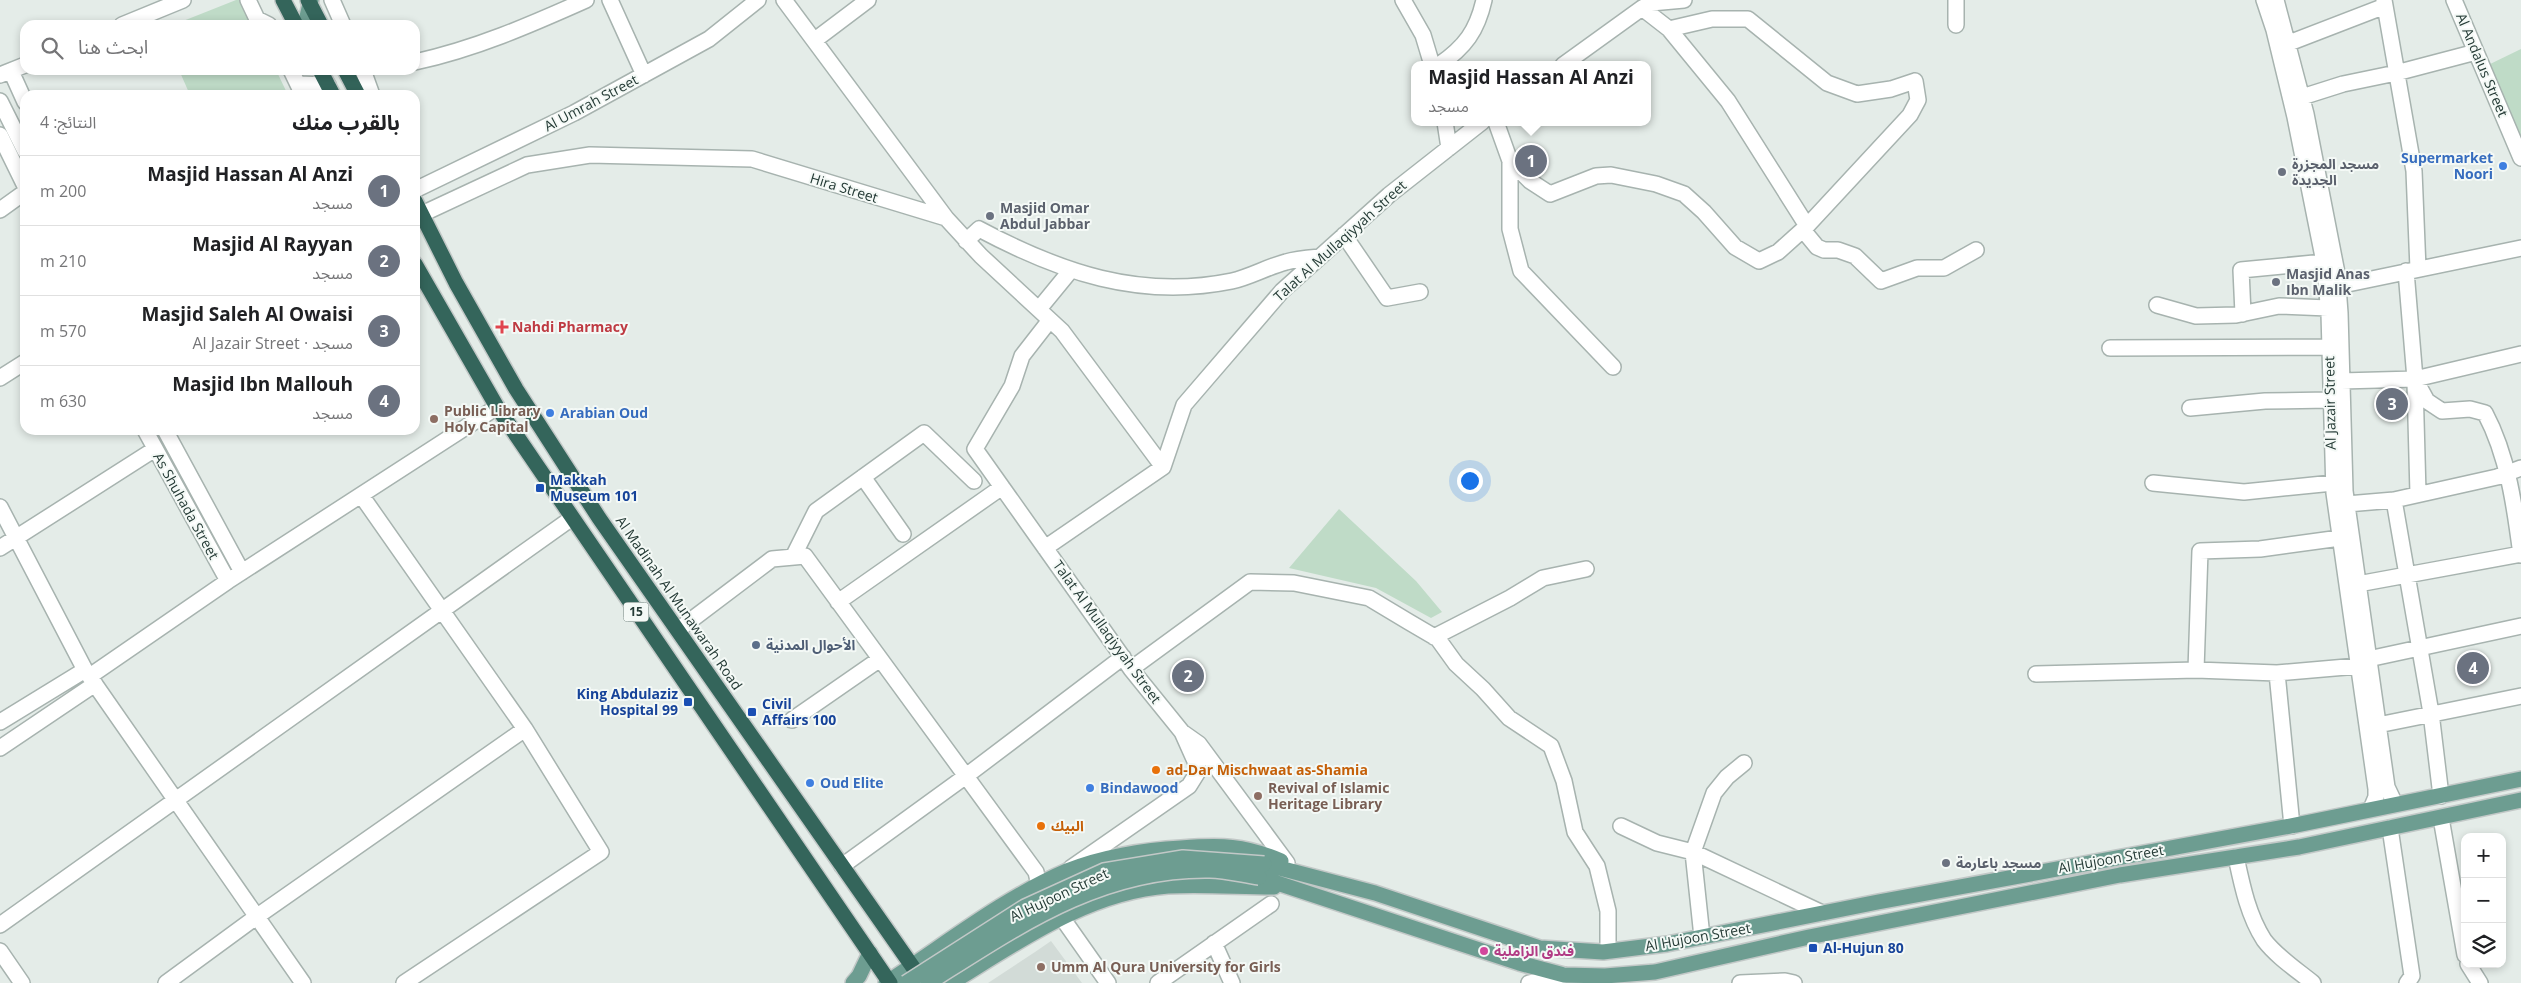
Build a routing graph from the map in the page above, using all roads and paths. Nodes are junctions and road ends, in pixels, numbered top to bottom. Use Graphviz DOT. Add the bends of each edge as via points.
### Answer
graph roads {
  1 [pos="183,0"];
  2 [pos="248,0"];
  3 [pos="332,0"];
  4 [pos="586,0"];
  5 [pos="610,0"];
  6 [pos="758,0"];
  7 [pos="784,0"];
  8 [pos="868,0"];
  9 [pos="1484,0"];
  10 [pos="1684,0"];
  11 [pos="1956,0"];
  12 [pos="2264,0"];
  13 [pos="2276,0"];
  14 [pos="2454,0"];
  15 [pos="310,1"];
  16 [pos="1404,1"];
  17 [pos="2385,3"];
  18 [pos="1650,4"];
  19 [pos="134,20"];
  20 [pos="259,20"];
  21 [pos="306,20"];
  22 [pos="319,20"];
  23 [pos="341,20"];
  24 [pos="1956,25"];
  25 [pos="1669,29"];
  26 [pos="815,40"];
  27 [pos="2289,42"];
  28 [pos="2476,52"];
  29 [pos="420,61"];
  30 [pos="1431,61"];
  31 [pos="1445,61"];
  32 [pos="1569,61"];
  33 [pos="20,67"];
  34 [pos="5,73"];
  35 [pos="2396,73"];
  36 [pos="293,75"];
  37 [pos="322,75"];
  38 [pos="348,75"];
  39 [pos="369,75"];
  40 [pos="644,75"];
  41 [pos="300,90"];
  42 [pos="330,90"];
  43 [pos="355,90"];
  44 [pos="371,90"];
  45 [pos="20,95"];
  46 [pos="2302,97"];
  47 [pos="0,101"];
  48 [pos="1445,126"];
  49 [pos="1477,126"];
  50 [pos="1497,126"];
  51 [pos="0,134"];
  52 [pos="20,141"];
  53 [pos="1448,148"];
  54 [pos="2521,156"];
  55 [pos="1510,160"];
  56 [pos="20,176"];
  57 [pos="420,188"];
  58 [pos="20,196"];
  59 [pos="420,207"];
  60 [pos="0,210"];
  61 [pos="420,212"];
  62 [pos="946,218"];
  63 [pos="1805,228"];
  64 [pos="1344,235"];
  65 [pos="966,240"];
  66 [pos="2521,248"];
  67 [pos="1976,250"];
  68 [pos="1320,257"];
  69 [pos="2324,262"];
  70 [pos="1071,270"];
  71 [pos="2412,270"];
  72 [pos="420,273"];
  73 [pos="2338,286"];
  74 [pos="1420,292"];
  75 [pos="2157,305"];
  76 [pos="2328,308"];
  77 [pos="1039,309"];
  78 [pos="2243,314"];
  79 [pos="1050,320"];
  80 [pos="2329,347"];
  81 [pos="2110,348"];
  82 [pos="2521,354"];
  83 [pos="20,365"];
  84 [pos="1614,366"];
  85 [pos="0,378"];
  86 [pos="2415,379"];
  87 [pos="2341,381"];
  88 [pos="2330,400"];
  89 [pos="497,407"];
  90 [pos="2190,408"];
  91 [pos="148,435"];
  92 [pos="168,435"];
  93 [pos="155,449"];
  94 [pos="1163,467"];
  95 [pos="2514,470"];
  96 [pos="863,477"];
  97 [pos="974,480"];
  98 [pos="2153,483"];
  99 [pos="2333,484"];
  100 [pos="1002,487"];
  101 [pos="2418,494"];
  102 [pos="361,495"];
  103 [pos="2394,500"];
  104 [pos="2347,504"];
  105 [pos="0,507"];
  106 [pos="572,518"];
  107 [pos="903,534"];
  108 [pos="17,538"];
  109 [pos="2340,538"];
  110 [pos="0,548"];
  111 [pos="1045,548"];
  112 [pos="2521,554"];
  113 [pos="793,557"];
  114 [pos="1586,569"];
  115 [pos="242,572"];
  116 [pos="2408,573"];
  117 [pos="228,581"];
  118 [pos="2358,584"];
  119 [pos="838,602"];
  120 [pos="442,610"];
  121 [pos="2521,626"];
  122 [pos="678,630"];
  123 [pos="1434,637"];
  124 [pos="2421,649"];
  125 [pos="880,659"];
  126 [pos="2362,662"];
  127 [pos="1127,663"];
  128 [pos="2196,670"];
  129 [pos="2277,673"];
  130 [pos="2036,674"];
  131 [pos="90,676"];
  132 [pos="2521,696"];
  133 [pos="2431,713"];
  134 [pos="792,720"];
  135 [pos="0,722"];
  136 [pos="2378,725"];
  137 [pos="526,729"];
  138 [pos="1182,732"];
  139 [pos="0,748"];
  140 [pos="1744,763"];
  141 [pos="966,776"];
  142 [pos="2521,779"];
  143 [pos="2441,796"];
  144 [pos="174,800"];
  145 [pos="2521,800"];
  146 [pos="2395,804"];
  147 [pos="2371,809"];
  148 [pos="2441,818"];
  149 [pos="1621,826"];
  150 [pos="2292,826"];
  151 [pos="2390,828"];
  152 [pos="1693,852"];
  153 [pos="2236,856"];
  154 [pos="1287,863"];
  155 [pos="842,866"];
  156 [pos="1068,870"];
  157 [pos="1261,870"];
  158 [pos="1326,880"];
  159 [pos="1039,885"];
  160 [pos="1288,887"];
  161 [pos="1271,904"];
  162 [pos="1822,913"];
  163 [pos="256,917"];
  164 [pos="1062,918"];
  165 [pos="0,925"];
  166 [pos="2461,932"];
  167 [pos="1702,937"];
  168 [pos="1214,944"];
  169 [pos="0,951"];
  170 [pos="1608,951"];
  171 [pos="870,953"];
  172 [pos="913,966"];
  173 [pos="2471,968"];
  174 [pos="974,969"];
  175 [pos="1564,974"];
  176 [pos="1608,979"];
  177 [pos="888,982"];
  178 [pos="22,983"];
  179 [pos="166,983"];
  180 [pos="303,983"];
  181 [pos="404,983"];
  182 [pos="853,983"];
  183 [pos="906,983"];
  184 [pos="924,983"];
  185 [pos="928,983"];
  186 [pos="951,983"];
  187 [pos="965,983"];
  188 [pos="1108,983"];
  189 [pos="1158,983"];
  190 [pos="1232,983"];
  191 [pos="1529,983"];
  192 [pos="1740,983"];
  193 [pos="1794,983"];
  194 [pos="2313,983"];
  195 [pos="2407,983"];
  196 [pos="2480,983"];
  1 -- 19 [label="street"];
  2 -- 20 [label="street"];
  3 -- 23 [label="street"];
  4 -- 29 [label="street" via="513,33"];
  5 -- 40 [label="street"];
  6 -- 40 [label="street, Al Umrah Street" via="709,39"];
  7 -- 26 [label="street"];
  8 -- 26 [label="street"];
  9 -- 31 [label="street" via="1479,23 1457,52"];
  10 -- 18 [label="street"];
  11 -- 24 [label="street"];
  12 -- 69 [label="street, Al Jazair Street" via="2295,117"];
  13 -- 27 [label="street, Al Jazair Street"];
  14 -- 28 [label="street, Al Andalus Street"];
  15 -- 21 [label="main road"];
  15 -- 22 [label="highway"];
  16 -- 30 [label="street" via="1422,35"];
  17 -- 27 [label="street"];
  17 -- 35 [label="street"];
  18 -- 25 [label="street"];
  18 -- 32 [label="street"];
  25 -- 63 [label="street" via="1728,101"];
  25 -- 63 [label="street" via="1712,19 1748,19 1827,83 1857,94 1891,89 1915,81 1918,100 1910,115"];
  26 -- 62 [label="street"];
  27 -- 46 [label="street, Al Jazair Street"];
  28 -- 35 [label="street"];
  28 -- 54 [label="street, Al Andalus Street"];
  33 -- 34 [label="street"];
  34 -- 45 [label="street"];
  35 -- 46 [label="street" via="2342,84"];
  35 -- 71 [label="street" via="2414,171"];
  36 -- 41 [label="street"];
  37 -- 42 [label="highway"];
  38 -- 43 [label="highway"];
  39 -- 44 [label="street"];
  40 -- 57 [label="street, Al Umrah Street" via="574,113"];
  41 -- 42 [label="street"];
  46 -- 73 [label="street, Al Jazair Street" via="2330,230"];
  47 -- 52 [label="street"];
  48 -- 53 [label="street"];
  49 -- 53 [label="street, Talat Al Mullaqiyyah Street"];
  50 -- 55 [label="street"];
  51 -- 56 [label="street"];
  53 -- 64 [label="street, Talat Al Mullaqiyyah Street"];
  55 -- 63 [label="street" via="1530,181 1550,194 1596,176 1611,175 1656,184 1684,194 1735,248 1760,261 1778,252"];
  55 -- 84 [label="street" via="1510,229 1521,271"];
  58 -- 60 [label="street"];
  59 -- 62 [label="street, Hira Street" via="527,164 590,155 752,159"];
  61 -- 122 [label="highway, Al Madinah Al Munawarah Road / 15" via="516,389 599,518"];
  62 -- 65 [label="street"];
  63 -- 67 [label="street" via="1817,247 1855,256 1881,281 1917,268 1944,268"];
  64 -- 68 [label="street, Talat Al Mullaqiyyah Street"];
  64 -- 74 [label="street" via="1387,298"];
  65 -- 70 [label="street" via="979,229"];
  65 -- 77 [label="street"];
  66 -- 71 [label="street"];
  68 -- 70 [label="street" via="1286,262 1232,281 1187,285 1131,285"];
  68 -- 94 [label="street, Talat Al Mullaqiyyah Street" via="1282,291 1184,405"];
  69 -- 76 [label="street, Al Jazair Street"];
  69 -- 78 [label="street" via="2241,270"];
  70 -- 77 [label="street"];
  71 -- 73 [label="street"];
  71 -- 86 [label="street"];
  72 -- 89 [label="highway, 15"];
  73 -- 87 [label="street, Al Jazair Street"];
  75 -- 78 [label="street" via="2196,316"];
  76 -- 78 [label="street" via="2280,306"];
  76 -- 80 [label="street, Al Jazair Street"];
  77 -- 79 [label="street"];
  79 -- 94 [label="street" via="1062,331"];
  79 -- 100 [label="street" via="1022,356 1012,386 975,449"];
  80 -- 81 [label="street"];
  80 -- 88 [label="street, Al Jazair Street"];
  82 -- 86 [label="street"];
  83 -- 85 [label="street"];
  86 -- 87 [label="street"];
  86 -- 95 [label="street" via="2427,401 2442,411 2470,409 2485,413"];
  86 -- 101 [label="street"];
  87 -- 104 [label="street, Al Jazair Street"];
  88 -- 90 [label="street" via="2265,401"];
  88 -- 99 [label="street, Al Jazair Street"];
  89 -- 102 [label="street"];
  89 -- 106 [label="highway, 15"];
  91 -- 93 [label="street, As Shuhada Street"];
  92 -- 115 [label="street"];
  93 -- 108 [label="street"];
  93 -- 117 [label="street, As Shuhada Street"];
  94 -- 111 [label="street, Talat Al Mullaqiyyah Street"];
  95 -- 101 [label="street" via="2497,477"];
  95 -- 112 [label="street"];
  96 -- 97 [label="street" via="924,433"];
  96 -- 107 [label="street"];
  96 -- 113 [label="street" via="816,511"];
  98 -- 99 [label="street" via="2244,492"];
  99 -- 109 [label="street, Al Jazair Street"];
  100 -- 111 [label="street"];
  100 -- 119 [label="street"];
  101 -- 103 [label="street"];
  102 -- 115 [label="street"];
  102 -- 120 [label="street"];
  103 -- 104 [label="street"];
  103 -- 116 [label="street"];
  104 -- 118 [label="street, Al Jazair Street"];
  105 -- 108 [label="street"];
  106 -- 120 [label="street"];
  106 -- 171 [label="highway, 15"];
  108 -- 110 [label="street"];
  108 -- 131 [label="street"];
  109 -- 126 [label="street, Al Jazair Street"];
  109 -- 128 [label="street" via="2260,549 2200,551"];
  111 -- 127 [label="street, Talat Al Mullaqiyyah Street"];
  112 -- 116 [label="street"];
  113 -- 119 [label="street" via="805,556"];
  113 -- 122 [label="street" via="772,559"];
  114 -- 123 [label="street" via="1543,578"];
  115 -- 117 [label="street"];
  116 -- 118 [label="street"];
  116 -- 124 [label="street"];
  117 -- 131 [label="street"];
  118 -- 126 [label="street, Al Jazair Street"];
  119 -- 125 [label="street"];
  120 -- 137 [label="street"];
  120 -- 144 [label="street"];
  121 -- 124 [label="street"];
  122 -- 155 [label="highway, Al Madinah Al Munawarah Road / 15"];
  123 -- 127 [label="street" via="1369,598 1294,583 1250,582"];
  123 -- 170 [label="street" via="1509,718 1551,746 1564,782 1575,832 1598,866 1608,911"];
  124 -- 126 [label="street"];
  124 -- 133 [label="street"];
  125 -- 134 [label="street"];
  125 -- 141 [label="street"];
  126 -- 129 [label="street"];
  126 -- 136 [label="street, Al Jazair Street"];
  126 -- 147 [label="street, Al Jazair Street" via="2376,793"];
  127 -- 138 [label="street, Talat Al Mullaqiyyah Street"];
  127 -- 141 [label="street"];
  128 -- 129 [label="street"];
  128 -- 130 [label="street"];
  129 -- 150 [label="street"];
  131 -- 135 [label="street"];
  131 -- 139 [label="street"];
  131 -- 144 [label="street"];
  132 -- 133 [label="street"];
  133 -- 136 [label="street"];
  133 -- 143 [label="street"];
  136 -- 146 [label="street, Al Jazair Street" via="2388,792"];
  137 -- 163 [label="street"];
  137 -- 181 [label="street" via="601,852"];
  138 -- 154 [label="street, Talat Al Mullaqiyyah Street" via="1199,744"];
  138 -- 156 [label="street, Talat Al Mullaqiyyah Street" via="1199,770 1189,786"];
  140 -- 152 [label="street" via="1714,793"];
  141 -- 155 [label="street"];
  141 -- 159 [label="street" via="1036,872"];
  142 -- 143 [label="main road, Al Hujoon Street"];
  143 -- 146 [label="main road, Al Hujoon Street"];
  144 -- 163 [label="street"];
  144 -- 165 [label="street"];
  145 -- 148 [label="main road, Al Hujoon Street"];
  146 -- 147 [label="main road, Al Hujoon Street"];
  147 -- 150 [label="main road, Al Hujoon Street"];
  148 -- 151 [label="main road, Al Hujoon Street"];
  148 -- 166 [label="street"];
  149 -- 152 [label="street" via="1657,842"];
  150 -- 162 [label="main road, Al Hujoon Street"];
  151 -- 153 [label="main road, Al Hujoon Street"];
  151 -- 195 [label="street" via="2412,976"];
  152 -- 162 [label="street"];
  152 -- 167 [label="street"];
  153 -- 176 [label="main road, Al Hujoon Street" via="2101,878 1655,972"];
  153 -- 194 [label="street" via="2246,900 2265,941"];
  154 -- 156 [label="main road" via="1261,852 1224,845 1142,850"];
  154 -- 158 [label="main road"];
  155 -- 172 [label="highway, Al Madinah Al Munawarah Road / 15"];
  156 -- 159 [label="main road"];
  157 -- 158 [label="main road, Al Hujoon Street"];
  157 -- 160 [label="main road, Al Hujoon Street"];
  157 -- 183 [label="main road, Al Hujoon Street, bridge" via="1183,858 1104,871 1025,907"];
  157 -- 185 [label="main road, Al Hujoon Street, bridge" via="1175,872 1102,886 1025,922"];
  158 -- 170 [label="main road, Al Hujoon Street" via="1540,948"];
  159 -- 164 [label="street"];
  159 -- 172 [label="main road"];
  160 -- 164 [label="main road" via="1167,886 1107,898"];
  160 -- 175 [label="main road, Al Hujoon Street" via="1519,964"];
  161 -- 168 [label="street"];
  162 -- 167 [label="main road, Al Hujoon Street"];
  163 -- 179 [label="street"];
  163 -- 180 [label="street"];
  164 -- 174 [label="main road"];
  164 -- 188 [label="street"];
  167 -- 170 [label="main road, Al Hujoon Street"];
  168 -- 189 [label="street"];
  168 -- 190 [label="street"];
  169 -- 178 [label="street"];
  171 -- 177 [label="highway, 15"];
  171 -- 182 [label="main road"];
  172 -- 177 [label="main road"];
  172 -- 184 [label="highway, Al Madinah Al Munawarah Road / 15"];
  173 -- 196 [label="street"];
  174 -- 186 [label="main road"];
  174 -- 187 [label="main road"];
  175 -- 176 [label="main road, Al Hujoon Street"];
  175 -- 191 [label="street"];
  192 -- 193 [label="street"];
}
